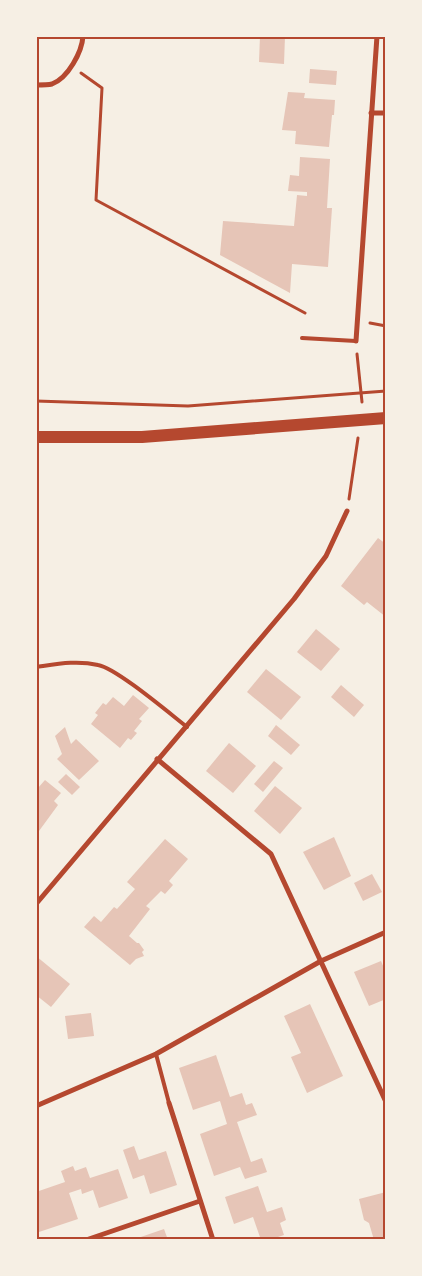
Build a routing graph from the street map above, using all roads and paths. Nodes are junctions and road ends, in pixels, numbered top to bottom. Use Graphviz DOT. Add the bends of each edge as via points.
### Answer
graph roads {
  1 [pos="83,36"];
  2 [pos="377,36"];
  3 [pos="72,67"];
  4 [pos="36,85"];
  5 [pos="372,113"];
  6 [pos="386,113"];
  7 [pos="305,313"];
  8 [pos="302,338"];
  9 [pos="356,341"];
  10 [pos="358,359"];
  11 [pos="386,391"];
  12 [pos="362,392"];
  13 [pos="36,401"];
  14 [pos="386,418"];
  15 [pos="361,420"];
  16 [pos="36,436"];
  17 [pos="347,511"];
  18 [pos="36,666"];
  19 [pos="187,727"];
  20 [pos="157,759"];
  21 [pos="36,904"];
  22 [pos="386,932"];
  23 [pos="321,961"];
  24 [pos="156,1054"];
  25 [pos="386,1102"];
  26 [pos="169,1103"];
  27 [pos="36,1106"];
  28 [pos="200,1201"];
  29 [pos="86,1240"];
  30 [pos="213,1240"];
  1 -- 3 [label="street"];
  2 -- 5 [label="street"];
  3 -- 4 [label="street" via="53,84"];
  3 -- 7 [label="path" via="102,88 96,200"];
  5 -- 6 [label="street"];
  5 -- 9 [label="street"];
  8 -- 9 [label="lane"];
  10 -- 12 [label="path"];
  11 -- 12 [label="path"];
  12 -- 13 [label="path" via="188,406"];
  12 -- 15 [label="path"];
  14 -- 15 [label="main road"];
  15 -- 16 [label="main road" via="142,437"];
  15 -- 17 [label="path"];
  17 -- 19 [label="street" via="326,556"];
  18 -- 19 [label="lane" via="72,662 100,665"];
  19 -- 20 [label="street"];
  20 -- 21 [label="street"];
  20 -- 23 [label="street" via="271,854"];
  22 -- 23 [label="street"];
  23 -- 24 [label="street"];
  23 -- 25 [label="street"];
  24 -- 26 [label="lane"];
  24 -- 27 [label="street"];
  26 -- 28 [label="street"];
  28 -- 29 [label="street"];
  28 -- 30 [label="street"];
}
